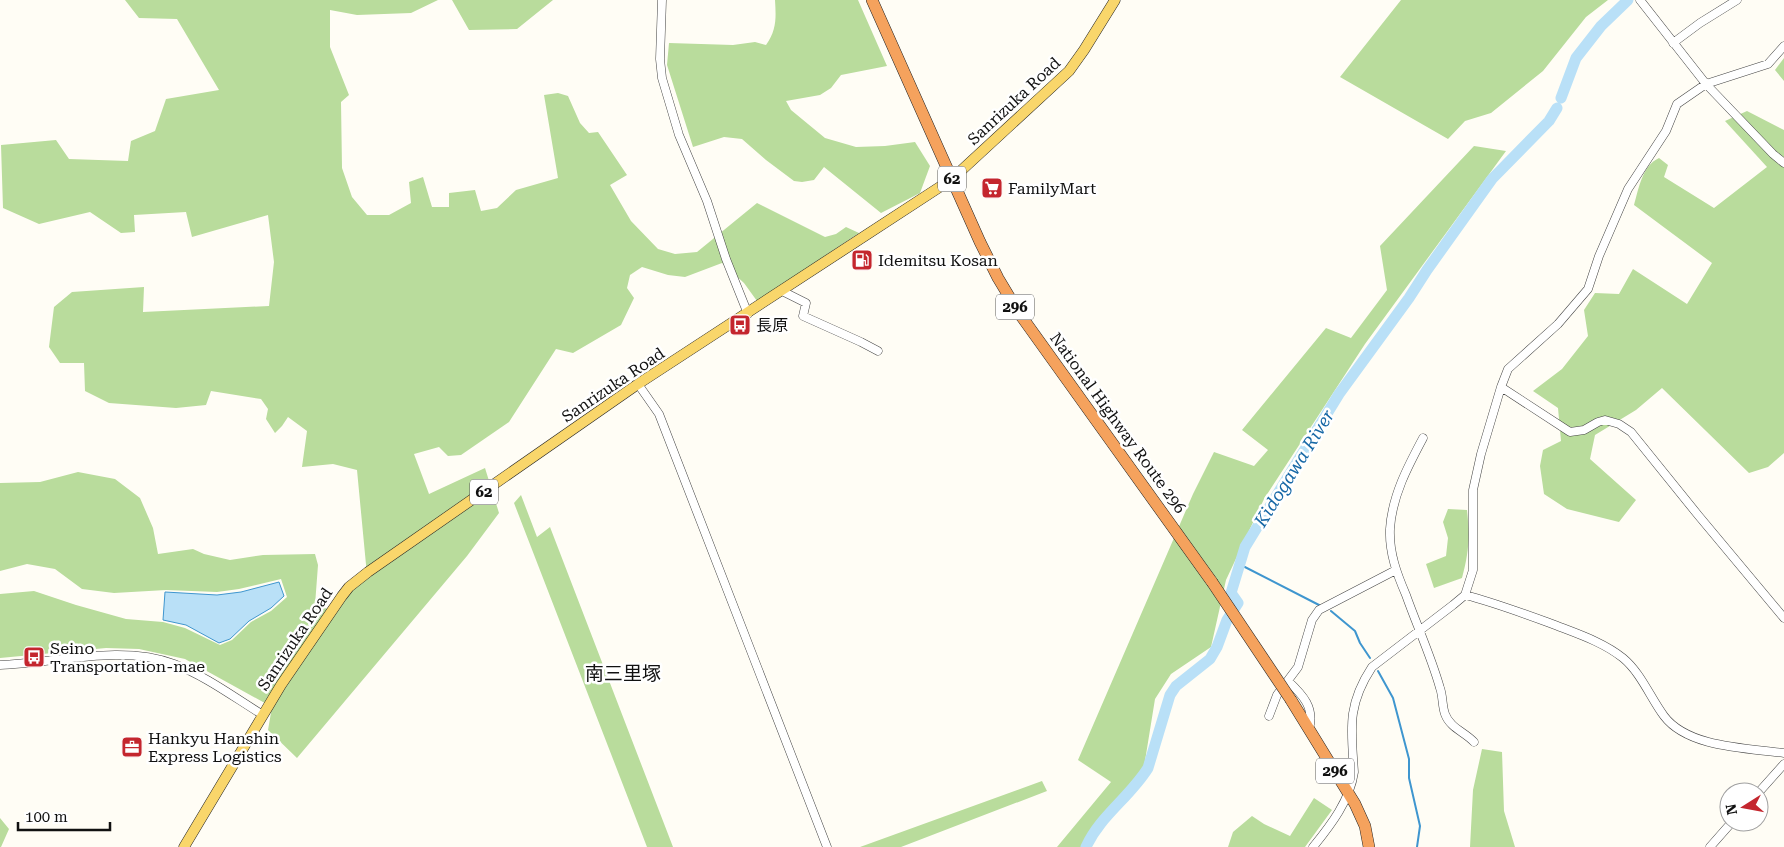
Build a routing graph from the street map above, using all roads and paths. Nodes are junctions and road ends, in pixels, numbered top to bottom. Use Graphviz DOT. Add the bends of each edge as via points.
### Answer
graph roads {
  1 [pos="662,0"];
  2 [pos="872,0"];
  3 [pos="1115,0"];
  4 [pos="1640,0"];
  5 [pos="1737,0"];
  6 [pos="1673,43"];
  7 [pos="1784,46"];
  8 [pos="1706,84"];
  9 [pos="1784,163"];
  10 [pos="952,179"];
  11 [pos="782,291"];
  12 [pos="748,314"];
  13 [pos="878,351"];
  14 [pos="638,384"];
  15 [pos="1501,387"];
  16 [pos="1423,438"];
  17 [pos="1396,570"];
  18 [pos="1465,595"];
  19 [pos="1784,618"];
  20 [pos="1419,632"];
  21 [pos="0,664"];
  22 [pos="1288,681"];
  23 [pos="263,715"];
  24 [pos="1269,716"];
  25 [pos="1309,729"];
  26 [pos="1474,742"];
  27 [pos="1784,753"];
  28 [pos="1784,764"];
  29 [pos="1768,782"];
  30 [pos="1349,793"];
  31 [pos="1723,832"];
  32 [pos="184,847"];
  33 [pos="827,847"];
  34 [pos="1313,847"];
  35 [pos="1369,847"];
  36 [pos="1710,847"];
  1 -- 12 [label="street" via="662,78 679,135"];
  2 -- 10 [label="highway, National Highway Route 296 / 296"];
  3 -- 10 [label="main road, Sanrizuka Road / 62" via="1069,71"];
  4 -- 6 [label="street"];
  5 -- 6 [label="street"];
  6 -- 8 [label="street"];
  7 -- 8 [label="street" via="1768,64"];
  8 -- 9 [label="street"];
  8 -- 15 [label="street" via="1677,104 1666,131 1625,196 1588,289 1558,324 1508,369"];
  10 -- 11 [label="main road, Sanrizuka Road / 62"];
  10 -- 25 [label="highway, National Highway Route 296 / 296, bridge" via="980,242 1019,313 1212,582"];
  11 -- 12 [label="main road, Sanrizuka Road / 62"];
  11 -- 13 [label="street" via="806,303 803,316"];
  12 -- 14 [label="main road, Sanrizuka Road / 62"];
  14 -- 23 [label="main road, Sanrizuka Road / 62" via="349,587"];
  14 -- 33 [label="street" via="658,414"];
  15 -- 18 [label="street" via="1473,490 1473,570"];
  15 -- 19 [label="street" via="1570,432 1584,430 1605,420 1631,432"];
  16 -- 17 [label="street" via="1392,509 1390,548"];
  17 -- 20 [label="street"];
  17 -- 22 [label="street" via="1319,610 1312,620 1301,661"];
  18 -- 20 [label="street"];
  18 -- 27 [label="street" via="1497,603 1584,636 1615,652 1632,666 1674,727 1696,738"];
  20 -- 26 [label="street" via="1441,689 1445,714 1458,731"];
  20 -- 30 [label="street" via="1372,667 1358,692 1350,724 1354,772"];
  21 -- 23 [label="street" via="112,655 143,656 193,673"];
  22 -- 24 [label="street" via="1277,695"];
  22 -- 25 [label="street" via="1301,693 1310,709"];
  23 -- 32 [label="main road, Sanrizuka Road / 62"];
  25 -- 30 [label="highway, National Highway Route 296 / 296"];
  28 -- 29 [label="street"];
  30 -- 34 [label="street"];
  30 -- 35 [label="highway, National Highway Route 296 / 296" via="1365,826"];
  31 -- 36 [label="street"];
}
